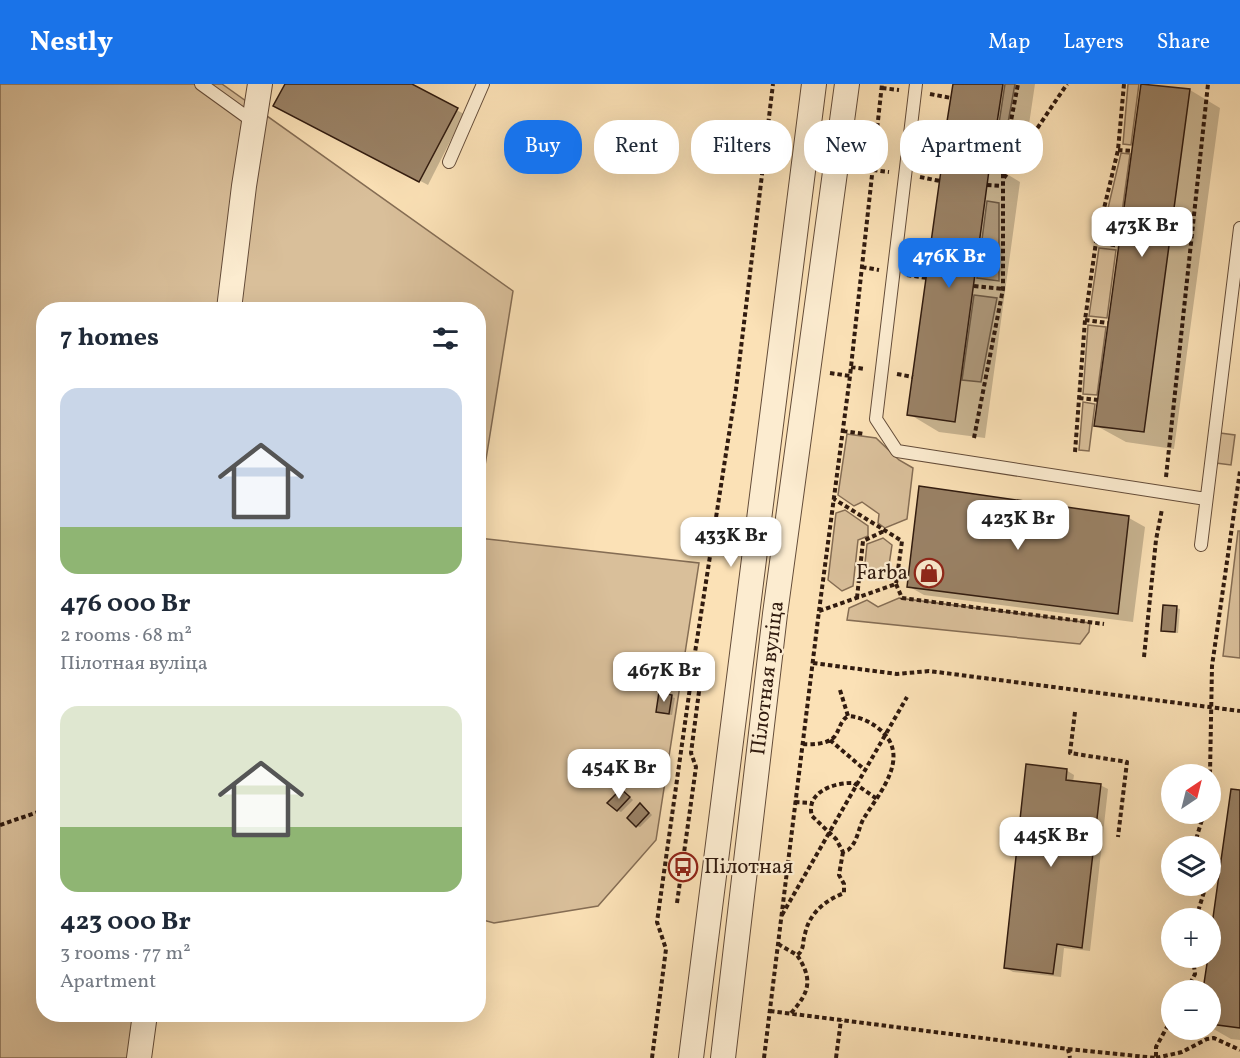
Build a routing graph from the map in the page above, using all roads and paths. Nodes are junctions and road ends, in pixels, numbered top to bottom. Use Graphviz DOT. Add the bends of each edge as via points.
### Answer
graph roads {
  1 [pos="201,84"];
  2 [pos="260,84"];
  3 [pos="483,84"];
  4 [pos="774,84"];
  5 [pos="814,84"];
  6 [pos="847,84"];
  7 [pos="882,84"];
  8 [pos="916,84"];
  9 [pos="1017,84"];
  10 [pos="1067,84"];
  11 [pos="1124,84"];
  12 [pos="1208,84"];
  13 [pos="1011,120"];
  14 [pos="255,123"];
  15 [pos="1118,150"];
  16 [pos="1132,151"];
  17 [pos="449,162"];
  18 [pos="1003,174"];
  19 [pos="1002,180"];
  20 [pos="987,185"];
  21 [pos="1002,186"];
  22 [pos="1240,228"];
  23 [pos="1096,242"];
  24 [pos="1119,246"];
  25 [pos="974,286"];
  26 [pos="1002,290"];
  27 [pos="230,302"];
  28 [pos="1085,320"];
  29 [pos="1108,323"];
  30 [pos="1079,398"];
  31 [pos="1098,400"];
  32 [pos="974,438"];
  33 [pos="1075,452"];
  34 [pos="1240,471"];
  35 [pos="1164,492"];
  36 [pos="834,499"];
  37 [pos="1206,499"];
  38 [pos="1233,522"];
  39 [pos="1240,522"];
  40 [pos="885,531"];
  41 [pos="1201,545"];
  42 [pos="896,584"];
  43 [pos="857,598"];
  44 [pos="747,610"];
  45 [pos="819,611"];
  46 [pos="775,614"];
  47 [pos="1104,624"];
  48 [pos="1144,657"];
  49 [pos="703,661"];
  50 [pos="813,663"];
  51 [pos="840,690"];
  52 [pos="907,697"];
  53 [pos="1212,707"];
  54 [pos="1240,711"];
  55 [pos="1075,712"];
  56 [pos="848,716"];
  57 [pos="886,734"];
  58 [pos="830,740"];
  59 [pos="803,744"];
  60 [pos="1210,764"];
  61 [pos="865,770"];
  62 [pos="857,785"];
  63 [pos="877,800"];
  64 [pos="795,802"];
  65 [pos="813,802"];
  66 [pos="36,813"];
  67 [pos="0,825"];
  68 [pos="830,831"];
  69 [pos="1118,837"];
  70 [pos="843,852"];
  71 [pos="678,903"];
  72 [pos="781,917"];
  73 [pos="778,944"];
  74 [pos="797,956"];
  75 [pos="770,1011"];
  76 [pos="791,1013"];
  77 [pos="841,1020"];
  78 [pos="144,1022"];
  79 [pos="1161,1038"];
  80 [pos="1068,1049"];
  81 [pos="1240,1050"];
  82 [pos="140,1058"];
  83 [pos="652,1058"];
  84 [pos="691,1058"];
  85 [pos="723,1058"];
  86 [pos="764,1058"];
  87 [pos="836,1058"];
  88 [pos="1070,1058"];
  89 [pos="1156,1058"];
  1 -- 14 [label="lane"];
  2 -- 14 [label="street"];
  3 -- 17 [label="lane"];
  4 -- 83 [label="path" via="736,389 657,922 666,949"];
  5 -- 44 [label="street, Пілотная вуліца"];
  6 -- 46 [label="street, Пілотная вуліца"];
  7 -- 36 [label="path"];
  8 -- 35 [label="lane" via="876,419 897,451"];
  9 -- 13 [label="path"];
  10 -- 19 [label="path"];
  11 -- 15 [label="path"];
  12 -- 35 [label="path"];
  14 -- 27 [label="street" via="243,186"];
  15 -- 16 [label="path"];
  15 -- 23 [label="path"];
  18 -- 19 [label="path"];
  19 -- 21 [label="path"];
  20 -- 21 [label="path"];
  21 -- 26 [label="path"];
  22 -- 37 [label="lane"];
  23 -- 24 [label="path"];
  23 -- 28 [label="path"];
  25 -- 26 [label="path"];
  26 -- 32 [label="path"];
  28 -- 29 [label="path"];
  28 -- 30 [label="path"];
  30 -- 31 [label="path"];
  30 -- 33 [label="path"];
  34 -- 38 [label="path"];
  35 -- 37 [label="lane"];
  35 -- 48 [label="path"];
  36 -- 40 [label="path"];
  36 -- 45 [label="path"];
  37 -- 41 [label="lane"];
  38 -- 39 [label="path"];
  38 -- 53 [label="path" via="1212,666"];
  40 -- 42 [label="path" via="902,542"];
  40 -- 43 [label="path" via="863,541"];
  42 -- 43 [label="path"];
  42 -- 47 [label="path" via="902,598"];
  43 -- 45 [label="path"];
  44 -- 46 [label="street"];
  44 -- 84 [label="street, Пілотная вуліца"];
  45 -- 50 [label="path"];
  46 -- 85 [label="street, Пілотная вуліца"];
  49 -- 71 [label="path" via="691,753 696,767"];
  50 -- 53 [label="path" via="897,674 929,671"];
  50 -- 59 [label="path"];
  51 -- 56 [label="path"];
  52 -- 57 [label="path"];
  53 -- 54 [label="path"];
  53 -- 60 [label="path"];
  55 -- 69 [label="path" via="1070,753 1127,762"];
  56 -- 57 [label="path" via="865,720"];
  56 -- 58 [label="path"];
  57 -- 61 [label="path"];
  57 -- 63 [label="path" via="893,751 892,768"];
  58 -- 59 [label="path"];
  58 -- 61 [label="path"];
  59 -- 64 [label="path"];
  61 -- 62 [label="path"];
  62 -- 63 [label="path"];
  62 -- 65 [label="path" via="846,783 826,788"];
  62 -- 68 [label="path"];
  63 -- 70 [label="path" via="862,820 851,847"];
  64 -- 65 [label="path"];
  64 -- 72 [label="path"];
  65 -- 68 [label="path" via="812,816"];
  66 -- 67 [label="path"];
  68 -- 70 [label="path"];
  68 -- 72 [label="path"];
  70 -- 74 [label="path" via="839,875 844,893 819,907 804,933"];
  72 -- 73 [label="path"];
  73 -- 74 [label="path"];
  73 -- 75 [label="path"];
  74 -- 76 [label="path" via="806,972 807,987"];
  75 -- 76 [label="path"];
  75 -- 86 [label="path"];
  76 -- 77 [label="path"];
  77 -- 80 [label="path"];
  77 -- 87 [label="path"];
  78 -- 82 [label="street"];
  79 -- 89 [label="path"];
  80 -- 88 [label="path"];
  80 -- 89 [label="path"];
  81 -- 89 [label="path" via="1214,1038"];
}
